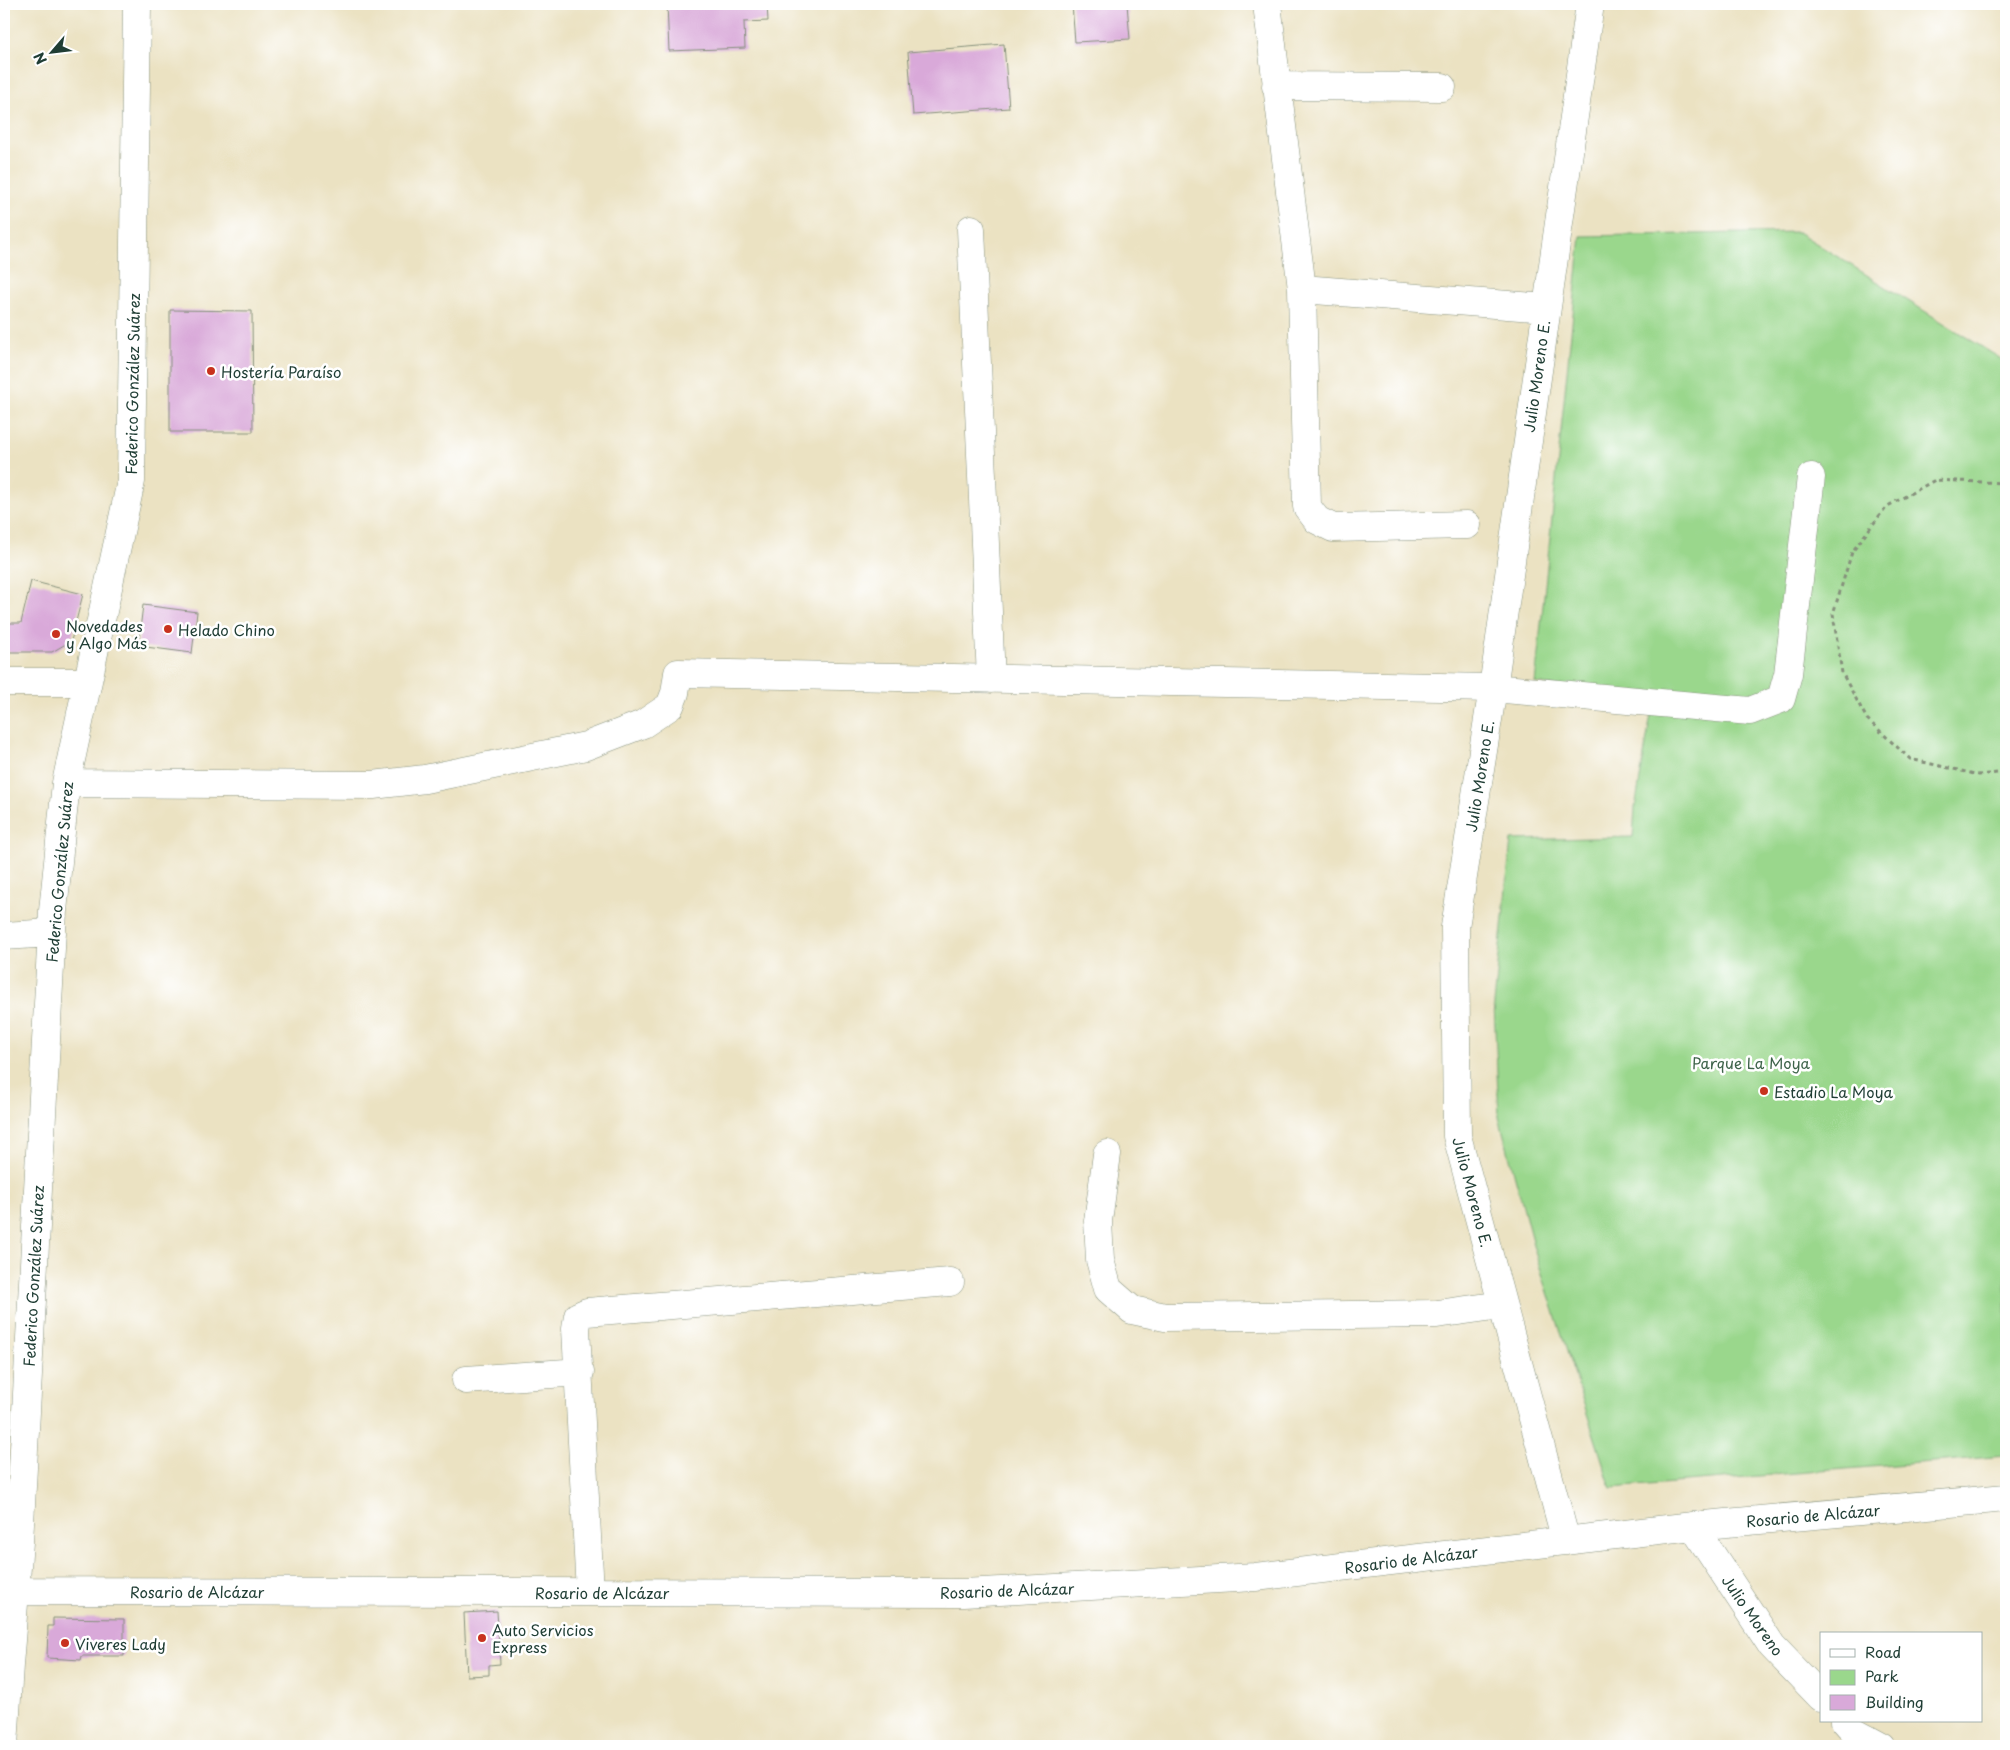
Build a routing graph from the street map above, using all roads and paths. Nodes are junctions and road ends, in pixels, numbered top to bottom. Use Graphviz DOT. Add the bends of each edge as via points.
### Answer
graph roads {
  1 [pos="137,4"];
  2 [pos="1267,4"];
  3 [pos="1590,4"];
  4 [pos="1276,86"];
  5 [pos="1442,87"];
  6 [pos="971,229"];
  7 [pos="1302,289"];
  8 [pos="1546,308"];
  9 [pos="1811,478"];
  10 [pos="2006,483"];
  11 [pos="1467,525"];
  12 [pos="991,679"];
  13 [pos="4,682"];
  14 [pos="87,682"];
  15 [pos="1493,688"];
  16 [pos="2006,772"];
  17 [pos="66,783"];
  18 [pos="52,933"];
  19 [pos="4,936"];
  20 [pos="1107,1154"];
  21 [pos="950,1282"];
  22 [pos="1502,1305"];
  23 [pos="580,1372"];
  24 [pos="466,1380"];
  25 [pos="2006,1498"];
  26 [pos="1693,1526"];
  27 [pos="1566,1541"];
  28 [pos="9,1591"];
  29 [pos="590,1592"];
  30 [pos="1820,1696"];
  31 [pos="1846,1722"];
  32 [pos="4,1746"];
  33 [pos="1882,1746"];
  1 -- 14 [label="street, Federico González Suárez" via="131,481"];
  2 -- 4 [label="street"];
  3 -- 8 [label="street, Julio Moreno E."];
  4 -- 5 [label="street"];
  4 -- 7 [label="street"];
  6 -- 12 [label="street"];
  7 -- 8 [label="street"];
  7 -- 11 [label="street" via="1307,506 1318,520 1333,528"];
  8 -- 15 [label="street, Julio Moreno E."];
  9 -- 15 [label="street" via="1788,674 1781,698 1750,711"];
  10 -- 16 [label="path" via="1936,480 1886,507 1852,552 1833,614 1842,672 1867,719 1910,759 1980,775"];
  12 -- 15 [label="street"];
  12 -- 17 [label="street" via="678,673 670,706 642,724 586,746 425,779 373,785"];
  13 -- 14 [label="street"];
  14 -- 17 [label="street, Federico González Suárez"];
  15 -- 22 [label="street, Julio Moreno E." via="1455,927 1456,1136"];
  17 -- 18 [label="street, Federico González Suárez"];
  18 -- 19 [label="street"];
  18 -- 28 [label="street, Federico González Suárez"];
  20 -- 22 [label="street" via="1098,1221 1100,1260 1108,1289 1132,1310 1165,1317 1437,1314"];
  21 -- 23 [label="street" via="587,1312 578,1316 576,1329"];
  22 -- 27 [label="street, Julio Moreno E."];
  23 -- 24 [label="street"];
  23 -- 29 [label="street"];
  25 -- 26 [label="street, Rosario de Alcázar"];
  26 -- 27 [label="street, Rosario de Alcázar"];
  26 -- 30 [label="street, Julio Moreno" via="1772,1646"];
  27 -- 29 [label="street, Rosario de Alcázar" via="1255,1577 982,1592"];
  28 -- 29 [label="street, Rosario de Alcázar"];
  28 -- 32 [label="street, Federico González Suárez"];
  31 -- 33 [label="street" via="1854,1731"];
}
